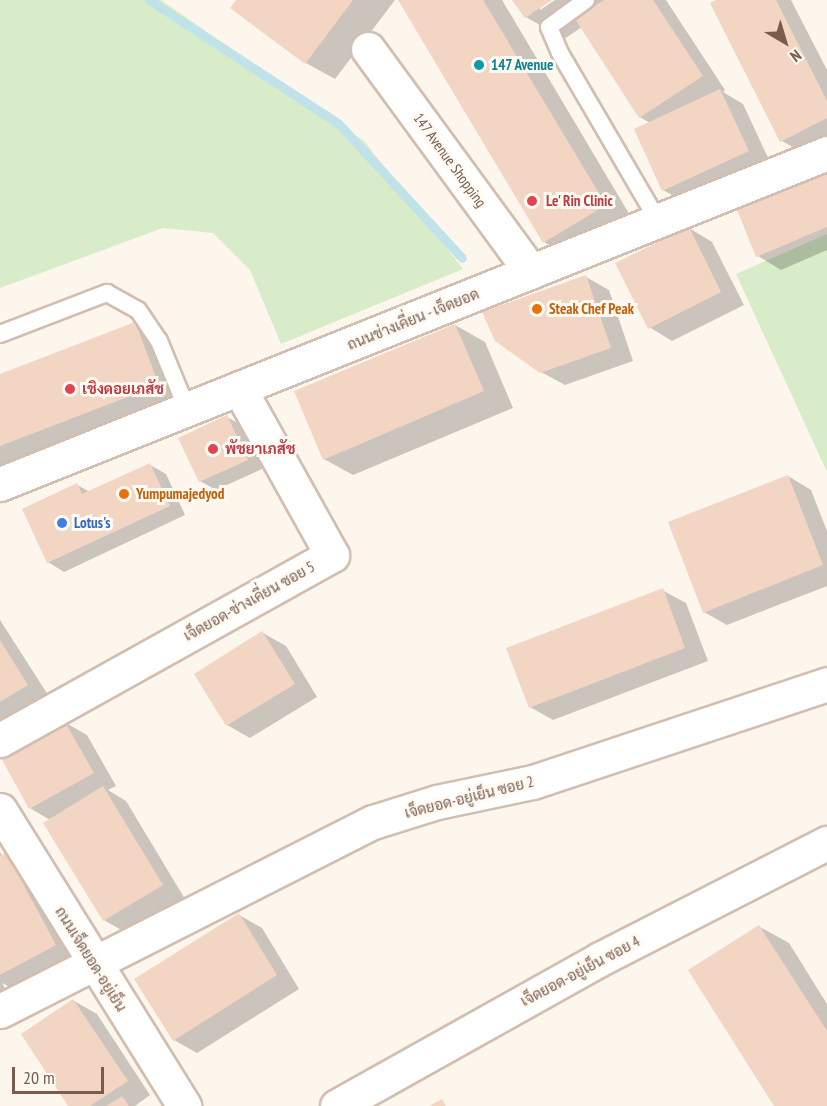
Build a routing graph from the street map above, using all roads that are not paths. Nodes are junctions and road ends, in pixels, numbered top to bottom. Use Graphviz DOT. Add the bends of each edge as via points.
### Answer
graph roads {
  1 [pos="586,0"];
  2 [pos="368,49"];
  3 [pos="827,153"];
  4 [pos="658,221"];
  5 [pos="531,272"];
  6 [pos="0,334"];
  7 [pos="239,388"];
  8 [pos="187,409"];
  9 [pos="0,484"];
  10 [pos="827,684"];
  11 [pos="0,740"];
  12 [pos="0,810"];
  13 [pos="827,843"];
  14 [pos="93,962"];
  15 [pos="0,1011"];
  16 [pos="184,1106"];
  17 [pos="337,1106"];
  1 -- 4 [label="lane" via="549,27 560,53"];
  2 -- 5 [label="street, 147 Avenue Shopping"];
  3 -- 4 [label="street, ถนนช่างเคี่ยน - เจ็ดยอด"];
  4 -- 5 [label="street, ถนนช่างเคี่ยน - เจ็ดยอด"];
  5 -- 7 [label="street, ถนนช่างเคี่ยน - เจ็ดยอด"];
  6 -- 8 [label="lane" via="107,293 138,310 159,341"];
  7 -- 8 [label="street, ถนนช่างเคี่ยน - เจ็ดยอด"];
  7 -- 11 [label="street, เจ็ดยอด-ช่างเคี่ยน ซอย 5" via="332,555"];
  8 -- 9 [label="street, ถนนช่างเคี่ยน - เจ็ดยอด"];
  10 -- 14 [label="street, เจ็ดยอด-อยู่เย็น ซอย 2" via="533,782 437,802 373,822"];
  12 -- 14 [label="street, ถนนเจ็ดยอด-อยู่เย็น"];
  13 -- 17 [label="street, เจ็ดยอด-อยู่เย็น ซอย 4" via="600,959"];
  14 -- 15 [label="street, เจ็ดยอด-อยู่เย็น ซอย 2"];
  14 -- 16 [label="street, ถนนเจ็ดยอด-อยู่เย็น"];
}
